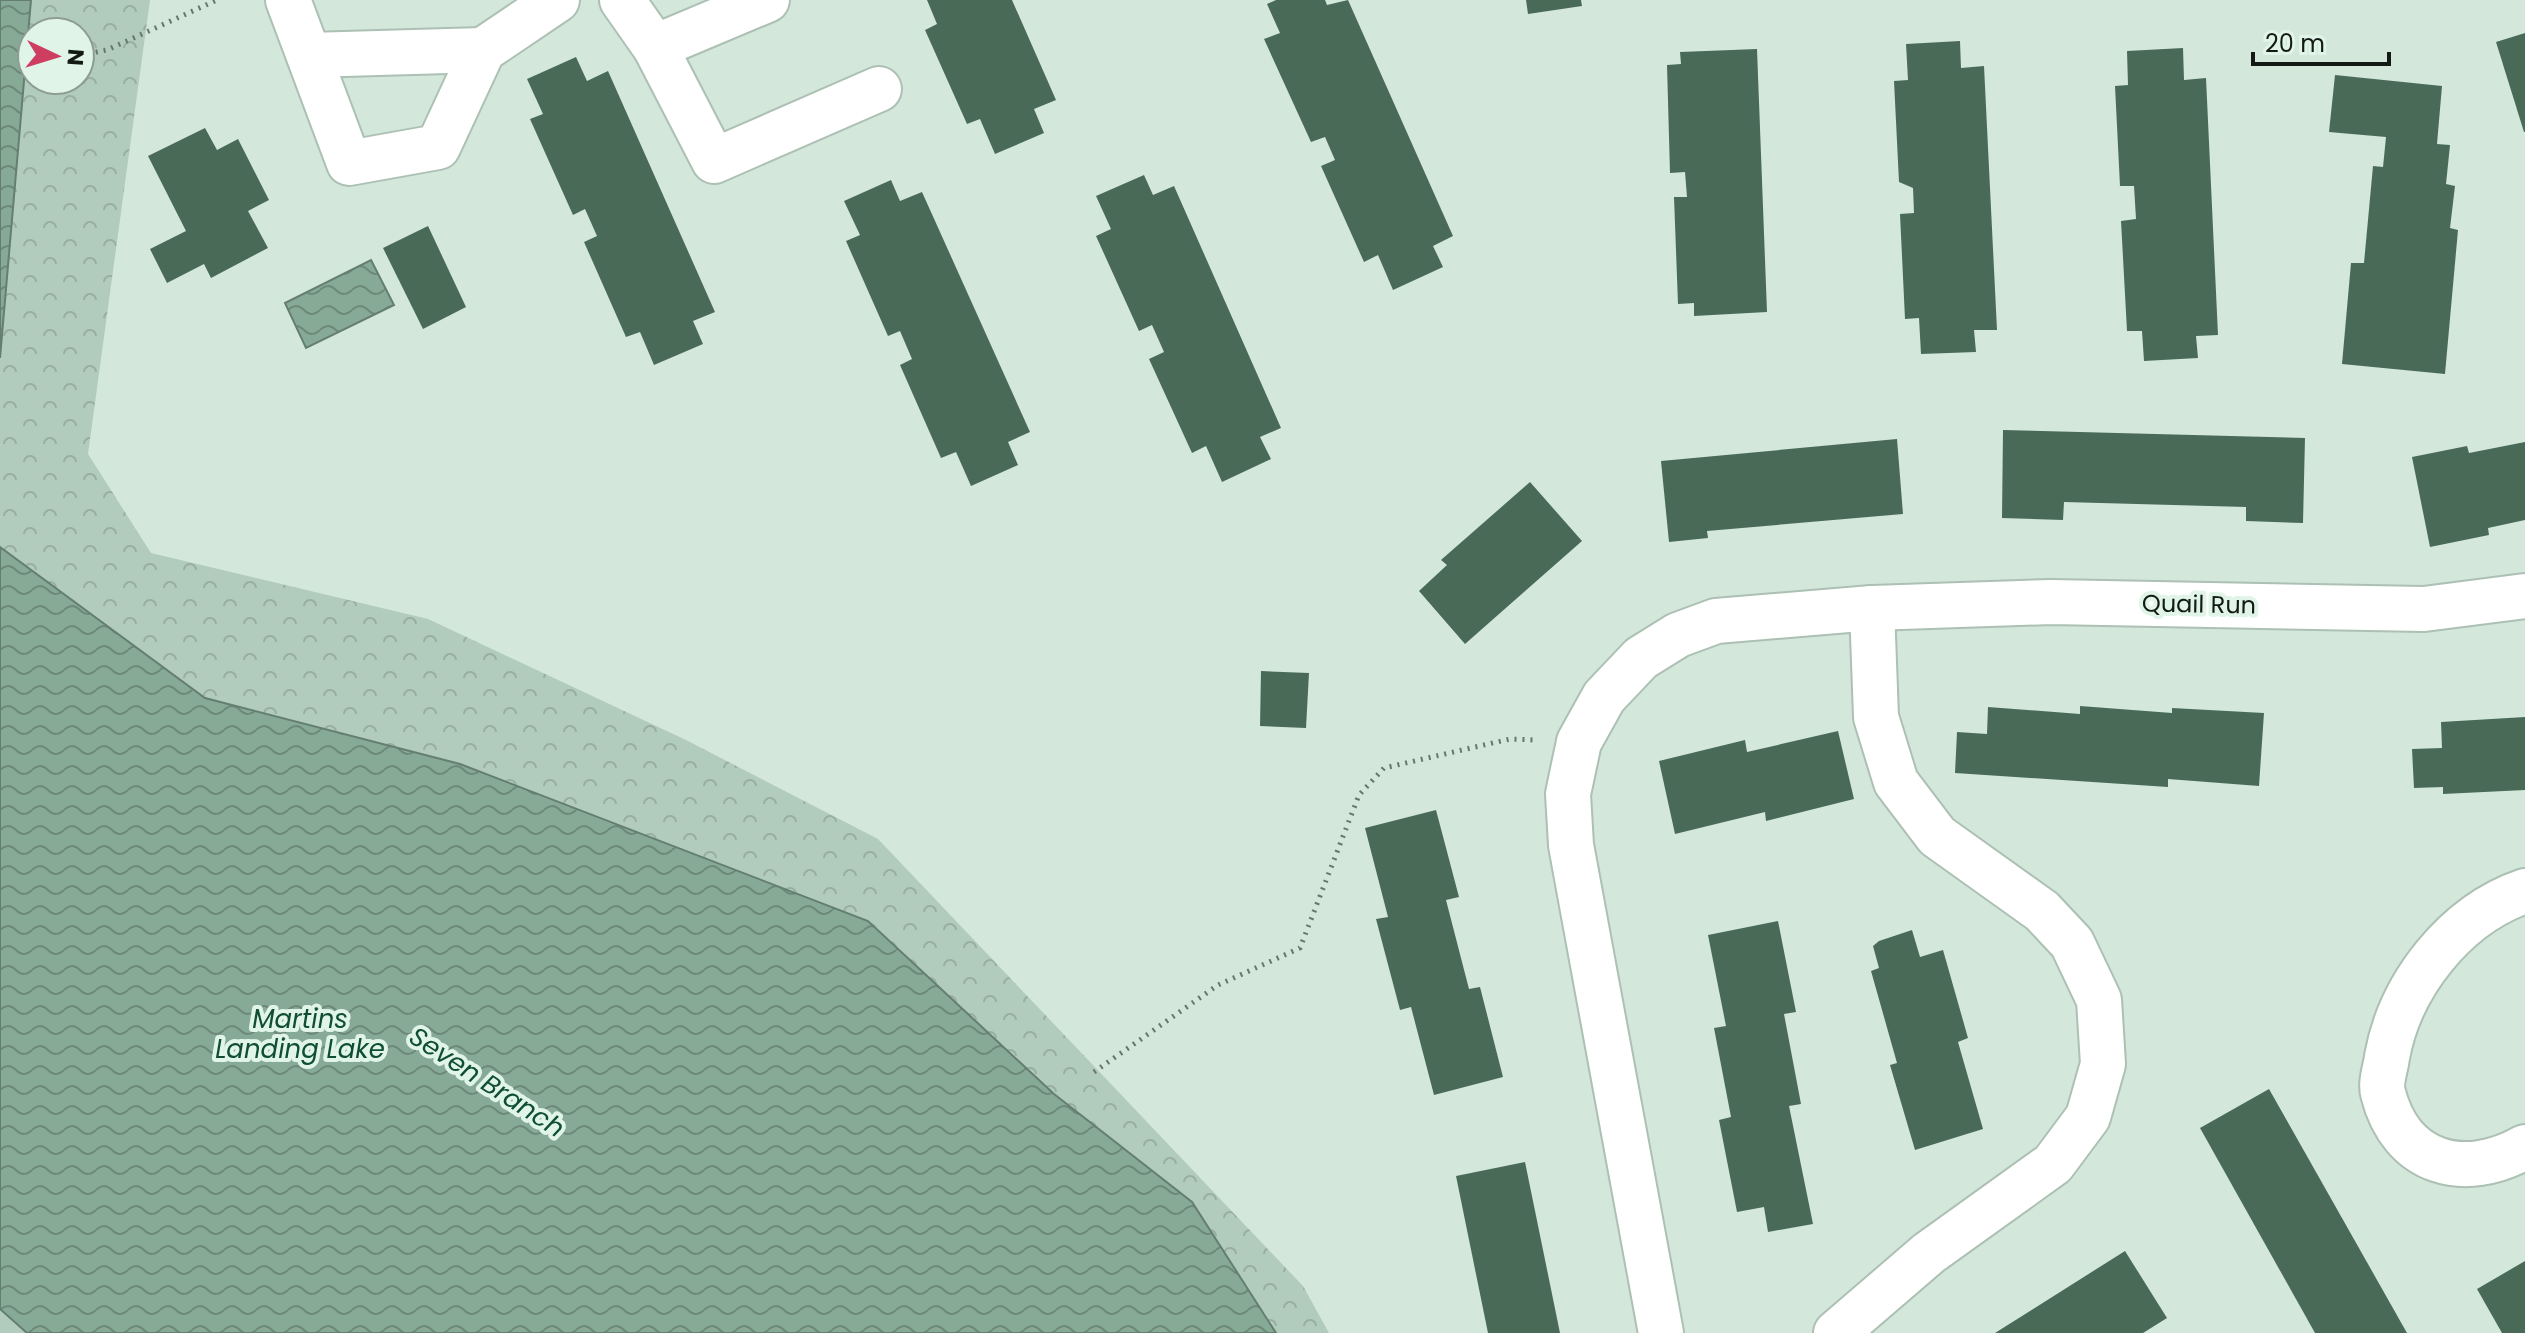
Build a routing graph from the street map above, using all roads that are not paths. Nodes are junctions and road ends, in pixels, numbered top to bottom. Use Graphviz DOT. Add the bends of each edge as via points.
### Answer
graph roads {
  1 [pos="288,0"];
  2 [pos="557,0"];
  3 [pos="622,0"];
  4 [pos="767,0"];
  5 [pos="655,47"];
  6 [pos="483,50"];
  7 [pos="309,55"];
  8 [pos="879,89"];
  9 [pos="2525,596"];
  10 [pos="1872,608"];
  11 [pos="2525,891"];
  12 [pos="2525,1147"];
  13 [pos="1661,1333"];
  14 [pos="1836,1333"];
  1 -- 7 [label="street"];
  2 -- 6 [label="street"];
  3 -- 5 [label="street"];
  4 -- 5 [label="street"];
  5 -- 8 [label="street" via="714,161"];
  6 -- 7 [label="street"];
  6 -- 7 [label="street" via="438,147 349,163"];
  9 -- 10 [label="street, Quail Run" via="2424,609 2051,602"];
  10 -- 13 [label="street, Quail Run" via="1716,621 1678,635 1641,658 1604,697 1579,742 1568,794 1571,845"];
  10 -- 14 [label="street" via="1876,717 1896,782 1937,836 2042,911 2072,943 2099,1000 2103,1064 2088,1117 2053,1164 1929,1253"];
  11 -- 12 [label="street" via="2470,921 2435,954 2408,994 2392,1031 2382,1090 2402,1135 2422,1153 2447,1164 2481,1165"];
}
